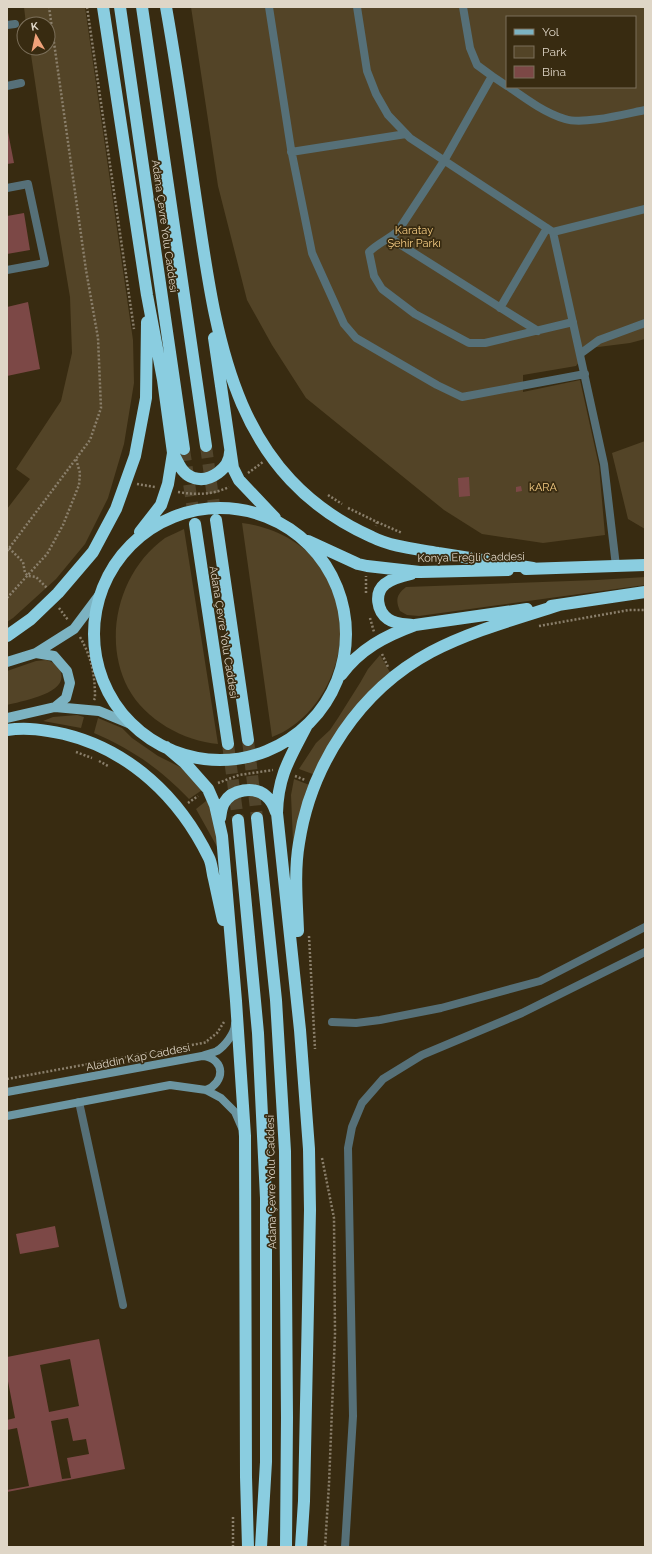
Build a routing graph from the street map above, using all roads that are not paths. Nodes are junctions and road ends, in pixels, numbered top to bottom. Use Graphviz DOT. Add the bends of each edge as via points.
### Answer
graph roads {
  1 [pos="103,7"];
  2 [pos="120,7"];
  3 [pos="142,7"];
  4 [pos="166,7"];
  5 [pos="269,7"];
  6 [pos="357,7"];
  7 [pos="463,7"];
  8 [pos="492,76"];
  9 [pos="21,83"];
  10 [pos="506,85"];
  11 [pos="7,86"];
  12 [pos="511,88"];
  13 [pos="645,110"];
  14 [pos="406,134"];
  15 [pos="291,152"];
  16 [pos="444,160"];
  17 [pos="7,188"];
  18 [pos="645,209"];
  19 [pos="550,230"];
  20 [pos="390,238"];
  21 [pos="7,270"];
  22 [pos="147,295"];
  23 [pos="210,295"];
  24 [pos="500,308"];
  25 [pos="573,322"];
  26 [pos="645,323"];
  27 [pos="538,331"];
  28 [pos="580,354"];
  29 [pos="585,374"];
  30 [pos="229,444"];
  31 [pos="206,446"];
  32 [pos="178,451"];
  33 [pos="216,520"];
  34 [pos="281,523"];
  35 [pos="195,524"];
  36 [pos="303,539"];
  37 [pos="119,559"];
  38 [pos="645,565"];
  39 [pos="616,566"];
  40 [pos="533,568"];
  41 [pos="420,572"];
  42 [pos="645,592"];
  43 [pos="100,593"];
  44 [pos="559,605"];
  45 [pos="415,625"];
  46 [pos="7,636"];
  47 [pos="36,653"];
  48 [pos="7,662"];
  49 [pos="339,677"];
  50 [pos="56,707"];
  51 [pos="7,718"];
  52 [pos="133,725"];
  53 [pos="308,725"];
  54 [pos="7,730"];
  55 [pos="248,740"];
  56 [pos="228,744"];
  57 [pos="166,747"];
  58 [pos="277,813"];
  59 [pos="258,818"];
  60 [pos="238,820"];
  61 [pos="220,823"];
  62 [pos="645,927"];
  63 [pos="645,952"];
  64 [pos="233,965"];
  65 [pos="236,1002"];
  66 [pos="332,1022"];
  67 [pos="300,1030"];
  68 [pos="202,1056"];
  69 [pos="206,1090"];
  70 [pos="7,1092"];
  71 [pos="79,1102"];
  72 [pos="7,1116"];
  73 [pos="245,1136"];
  74 [pos="122,1305"];
  75 [pos="248,1547"];
  76 [pos="261,1547"];
  77 [pos="286,1547"];
  78 [pos="301,1547"];
  79 [pos="345,1547"];
  1 -- 22 [label="highway"];
  2 -- 32 [label="highway, Adana Çevre Yolu Caddesi"];
  3 -- 31 [label="highway, Adana Çevre Yolu Caddesi"];
  4 -- 23 [label="highway"];
  5 -- 15 [label="street"];
  6 -- 14 [label="street" via="367,71 388,115"];
  7 -- 8 [label="street" via="470,48 477,65"];
  8 -- 10 [label="street"];
  8 -- 16 [label="street"];
  9 -- 11 [label="street"];
  12 -- 13 [label="street" via="539,107 566,120 594,120"];
  14 -- 15 [label="street"];
  14 -- 16 [label="street"];
  15 -- 29 [label="street" via="312,253 344,324 356,338 462,397"];
  16 -- 19 [label="street"];
  16 -- 20 [label="street" via="398,230"];
  17 -- 21 [label="street" via="28,184 45,263"];
  18 -- 19 [label="street"];
  19 -- 24 [label="street"];
  19 -- 25 [label="street"];
  20 -- 24 [label="street"];
  20 -- 27 [label="street" via="369,252 374,276 382,290 415,314 469,343 485,343"];
  22 -- 32 [label="highway"];
  22 -- 46 [label="highway" via="146,398 135,456 116,509 93,552 53,598 31,619"];
  23 -- 30 [label="highway"];
  23 -- 40 [label="highway" via="231,381 251,427 286,477 313,501 340,521 373,538 400,546"];
  24 -- 27 [label="street"];
  25 -- 27 [label="street"];
  25 -- 28 [label="street"];
  26 -- 28 [label="street" via="599,340"];
  28 -- 29 [label="street"];
  29 -- 39 [label="street" via="604,464"];
  30 -- 32 [label="highway" via="230,455 227,463 216,476 204,478 194,478 182,469"];
  30 -- 34 [label="highway" via="233,468 239,480"];
  32 -- 37 [label="highway" via="162,505"];
  33 -- 55 [label="highway, Adana Çevre Yolu Caddesi"];
  34 -- 36 [label="highway"];
  34 -- 37 [label="highway" via="241,509 200,509 173,517 149,530"];
  35 -- 56 [label="highway, Adana Çevre Yolu Caddesi"];
  36 -- 41 [label="highway, Konya Ereğli Caddesi" via="358,564"];
  36 -- 49 [label="highway" via="324,561 338,588 345,617 346,640"];
  37 -- 43 [label="highway"];
  38 -- 39 [label="highway, Konya Ereğli Caddesi"];
  39 -- 40 [label="highway, Konya Ereğli Caddesi"];
  40 -- 41 [label="highway, Konya Ereğli Caddesi"];
  41 -- 45 [label="highway" via="394,578 378,593 380,611 388,619 398,624"];
  42 -- 44 [label="highway"];
  43 -- 47 [label="main road" via="74,629"];
  43 -- 52 [label="highway" via="94,640 97,664 105,686 117,707"];
  44 -- 45 [label="highway"];
  44 -- 67 [label="highway" via="459,639 430,653 393,677 340,735 315,784 302,822 298,844 296,895"];
  45 -- 49 [label="highway" via="376,642 350,663"];
  47 -- 48 [label="main road"];
  47 -- 50 [label="main road" via="54,656 67,671 70,683 66,698"];
  49 -- 53 [label="highway" via="326,703"];
  50 -- 51 [label="main road"];
  50 -- 52 [label="main road" via="99,711"];
  52 -- 57 [label="highway"];
  53 -- 57 [label="highway" via="276,746 259,754 240,758 202,758"];
  53 -- 58 [label="highway" via="282,773"];
  54 -- 64 [label="highway" via="41,729 77,738 108,750 134,766 165,793 187,820 210,860"];
  57 -- 61 [label="highway" via="185,763 208,789"];
  58 -- 61 [label="highway" via="267,797 259,792 237,792 228,797 223,804"];
  58 -- 67 [label="highway"];
  59 -- 77 [label="highway, Adana Çevre Yolu Caddesi" via="276,1000 285,1150"];
  60 -- 76 [label="highway, Adana Çevre Yolu Caddesi" via="258,1033 266,1198 266,1462"];
  61 -- 64 [label="highway"];
  62 -- 66 [label="street" via="540,981 441,1008 380,1020"];
  63 -- 79 [label="street" via="522,1013 422,1054 383,1079 362,1103 352,1127 348,1148 353,1416"];
  64 -- 65 [label="highway"];
  65 -- 68 [label="street, Aladdin Kap Caddesi" via="235,1029 217,1051"];
  65 -- 73 [label="highway"];
  67 -- 78 [label="highway" via="309,1149 310,1203"];
  68 -- 69 [label="street" via="217,1061 220,1074 217,1083"];
  68 -- 70 [label="street, Aladdin Kap Caddesi"];
  69 -- 71 [label="street" via="170,1085"];
  69 -- 73 [label="street" via="221,1098 235,1112"];
  71 -- 72 [label="street"];
  71 -- 74 [label="street"];
  73 -- 75 [label="highway"];
}
